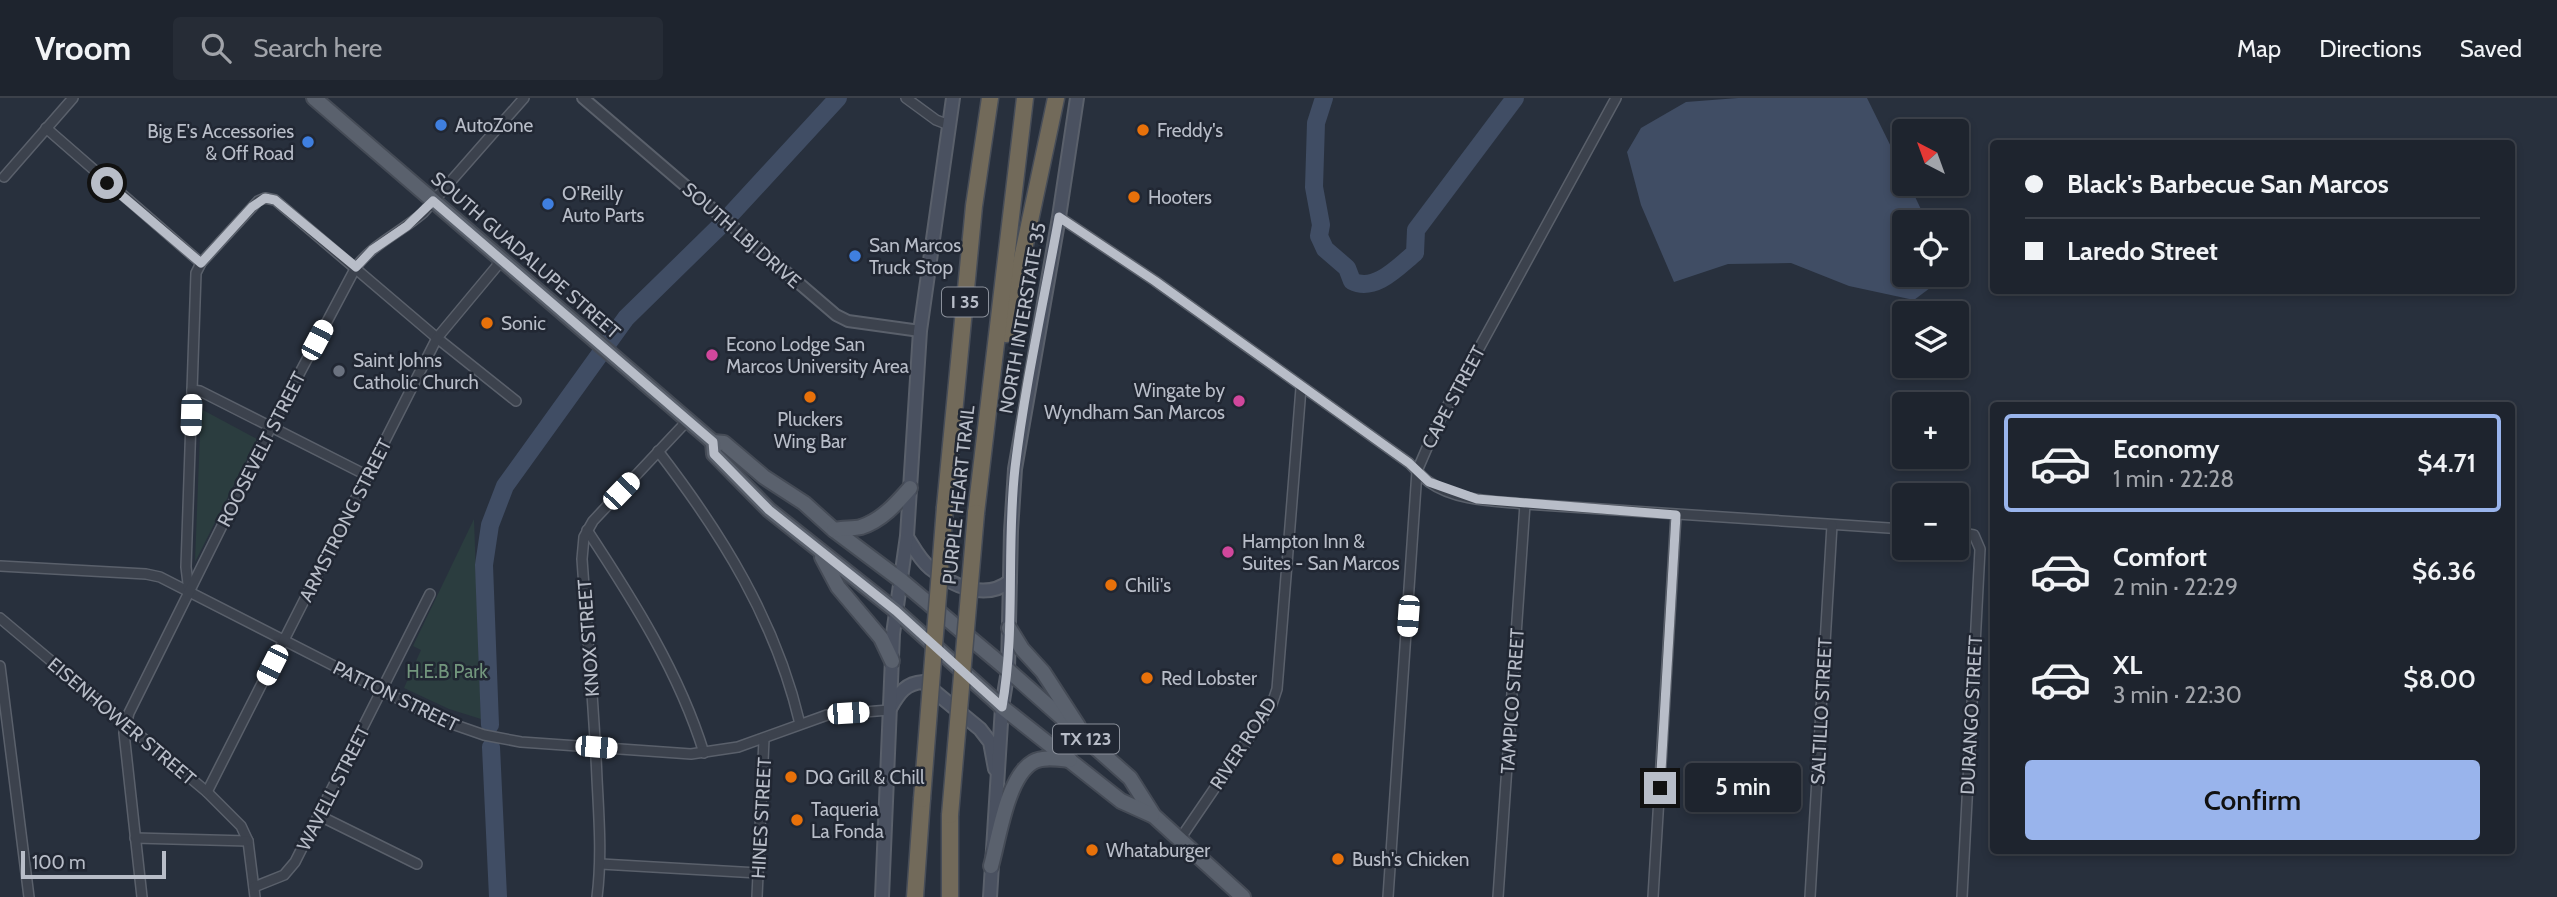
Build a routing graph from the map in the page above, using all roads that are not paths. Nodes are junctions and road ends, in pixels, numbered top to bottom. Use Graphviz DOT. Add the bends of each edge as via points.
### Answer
graph roads {
  1 [pos="73,98"];
  2 [pos="314,98"];
  3 [pos="524,98"];
  4 [pos="583,98"];
  5 [pos="906,98"];
  6 [pos="953,98"];
  7 [pos="981,98"];
  8 [pos="990,98"];
  9 [pos="1025,98"];
  10 [pos="1056,98"];
  11 [pos="1077,98"];
  12 [pos="1616,98"];
  13 [pos="949,125"];
  14 [pos="46,128"];
  15 [pos="4,177"];
  16 [pos="976,192"];
  17 [pos="433,201"];
  18 [pos="1059,217"];
  19 [pos="502,260"];
  20 [pos="201,263"];
  21 [pos="356,267"];
  22 [pos="920,331"];
  23 [pos="437,338"];
  24 [pos="1301,388"];
  25 [pos="192,390"];
  26 [pos="516,401"];
  27 [pos="688,420"];
  28 [pos="271,427"];
  29 [pos="985,436"];
  30 [pos="713,442"];
  31 [pos="658,451"];
  32 [pos="1417,471"];
  33 [pos="368,476"];
  34 [pos="910,488"];
  35 [pos="1525,504"];
  36 [pos="1676,515"];
  37 [pos="1832,525"];
  38 [pos="1892,528"];
  39 [pos="587,530"];
  40 [pos="834,530"];
  41 [pos="1969,534"];
  42 [pos="907,536"];
  43 [pos="820,552"];
  44 [pos="0,566"];
  45 [pos="902,581"];
  46 [pos="1010,581"];
  47 [pos="188,592"];
  48 [pos="430,594"];
  49 [pos="896,611"];
  50 [pos="0,618"];
  51 [pos="1009,628"];
  52 [pos="284,641"];
  53 [pos="892,661"];
  54 [pos="0,666"];
  55 [pos="1008,670"];
  56 [pos="382,690"];
  57 [pos="1002,707"];
  58 [pos="889,710"];
  59 [pos="800,724"];
  60 [pos="124,725"];
  61 [pos="764,739"];
  62 [pos="1089,742"];
  63 [pos="596,747"];
  64 [pos="704,753"];
  65 [pos="1071,760"];
  66 [pos="997,780"];
  67 [pos="208,792"];
  68 [pos="318,815"];
  69 [pos="1153,816"];
  70 [pos="135,838"];
  71 [pos="1180,839"];
  72 [pos="248,841"];
  73 [pos="416,864"];
  74 [pos="601,864"];
  75 [pos="991,866"];
  76 [pos="758,873"];
  77 [pos="255,892"];
  78 [pos="29,897"];
  79 [pos="142,897"];
  80 [pos="597,897"];
  81 [pos="757,897"];
  82 [pos="882,897"];
  83 [pos="915,897"];
  84 [pos="950,897"];
  85 [pos="990,897"];
  86 [pos="1243,897"];
  87 [pos="1388,897"];
  88 [pos="1498,897"];
  89 [pos="1654,897"];
  90 [pos="1811,897"];
  91 [pos="1962,897"];
  1 -- 14 [label="street"];
  2 -- 17 [label="main road, SOUTH GUADALUPE STREET"];
  3 -- 17 [label="street, ROOSEVELT STREET"];
  4 -- 22 [label="street, SOUTH LBJ DRIVE" via="836,315 848,321"];
  5 -- 13 [label="street"];
  6 -- 13 [label="main road"];
  7 -- 16 [label="highway"];
  8 -- 16 [label="highway, PURPLE HEART TRAIL / I 35"];
  9 -- 29 [label="highway, PURPLE HEART TRAIL / I 35"];
  10 -- 29 [label="highway"];
  11 -- 18 [label="main road, NORTH INTERSTATE 35"];
  12 -- 32 [label="street, CAPE STREET" via="1436,426"];
  13 -- 22 [label="main road"];
  14 -- 15 [label="street"];
  14 -- 20 [label="street"];
  16 -- 83 [label="highway, PURPLE HEART TRAIL / I 35, bridge" via="945,507"];
  17 -- 19 [label="main road, SOUTH GUADALUPE STREET"];
  17 -- 21 [label="street, ROOSEVELT STREET"];
  18 -- 24 [label="street"];
  18 -- 46 [label="main road, NORTH INTERSTATE 35" via="1015,469"];
  19 -- 23 [label="street, ARMSTRONG STREET"];
  19 -- 27 [label="main road, SOUTH GUADALUPE STREET"];
  20 -- 21 [label="street" via="265,198 275,200"];
  20 -- 25 [label="street" via="196,273"];
  21 -- 23 [label="street"];
  21 -- 28 [label="street, ROOSEVELT STREET"];
  22 -- 34 [label="main road"];
  23 -- 26 [label="street"];
  23 -- 33 [label="street, ARMSTRONG STREET"];
  24 -- 32 [label="street"];
  24 -- 71 [label="street, RIVER ROAD" via="1277,689 1272,704"];
  25 -- 28 [label="street"];
  25 -- 47 [label="street"];
  27 -- 30 [label="main road, SOUTH GUADALUPE STREET"];
  27 -- 31 [label="street"];
  28 -- 33 [label="street"];
  28 -- 47 [label="street, ROOSEVELT STREET"];
  29 -- 84 [label="highway, PURPLE HEART TRAIL / I 35, bridge" via="950,815"];
  30 -- 40 [label="main road, SOUTH GUADALUPE STREET / TX 123" via="724,443"];
  30 -- 43 [label="main road, SOUTH GUADALUPE STREET" via="714,454 735,476"];
  31 -- 39 [label="street"];
  31 -- 59 [label="street" via="711,522 760,607 792,687"];
  32 -- 35 [label="street" via="1429,482 1461,495"];
  32 -- 87 [label="street, CAPE STREET"];
  33 -- 52 [label="street, ARMSTRONG STREET"];
  34 -- 40 [label="main road" via="874,521"];
  34 -- 42 [label="main road"];
  35 -- 36 [label="street"];
  35 -- 88 [label="street, TAMPICO STREET"];
  36 -- 37 [label="street"];
  36 -- 89 [label="street"];
  37 -- 38 [label="street"];
  37 -- 90 [label="street, SALTILLO STREET"];
  39 -- 63 [label="street, KNOX STREET" via="582,559"];
  39 -- 64 [label="street" via="639,609"];
  40 -- 45 [label="main road, SOUTH GUADALUPE STREET / TX 123"];
  41 -- 91 [label="street, DURANGO STREET" via="1974,535 1979,550"];
  42 -- 45 [label="main road"];
  42 -- 46 [label="main road" via="929,568 958,586 1000,590"];
  43 -- 49 [label="main road, SOUTH GUADALUPE STREET"];
  43 -- 53 [label="main road" via="838,587 881,638"];
  44 -- 47 [label="street, PATTON STREET" via="146,574"];
  45 -- 49 [label="main road"];
  45 -- 55 [label="main road, SOUTH GUADALUPE STREET / TX 123"];
  46 -- 51 [label="main road, NORTH INTERSTATE 35"];
  47 -- 52 [label="street, PATTON STREET"];
  47 -- 60 [label="street, ROOSEVELT STREET"];
  48 -- 56 [label="street, WAVELL STREET"];
  49 -- 53 [label="main road"];
  49 -- 57 [label="main road, SOUTH GUADALUPE STREET / TX 123"];
  50 -- 60 [label="street, EISENHOWER STREET"];
  51 -- 55 [label="main road, NORTH INTERSTATE 35"];
  51 -- 62 [label="main road"];
  52 -- 56 [label="street, PATTON STREET"];
  52 -- 67 [label="street, ARMSTRONG STREET"];
  53 -- 58 [label="main road"];
  54 -- 78 [label="street"];
  55 -- 57 [label="main road, NORTH INTERSTATE 35"];
  55 -- 62 [label="main road, SOUTH GUADALUPE STREET / TX 123"];
  56 -- 63 [label="street, PATTON STREET" via="438,719 484,734"];
  56 -- 68 [label="street, WAVELL STREET"];
  57 -- 65 [label="main road, SOUTH GUADALUPE STREET / TX 123"];
  57 -- 66 [label="main road, NORTH INTERSTATE 35"];
  58 -- 59 [label="street, PATTON STREET" via="827,715"];
  58 -- 66 [label="main road" via="905,688 923,682 990,742"];
  58 -- 82 [label="main road"];
  59 -- 61 [label="street, PATTON STREET"];
  60 -- 67 [label="street, EISENHOWER STREET"];
  60 -- 70 [label="street"];
  61 -- 64 [label="street, PATTON STREET"];
  61 -- 76 [label="street, HINES STREET"];
  62 -- 69 [label="main road, SOUTH GUADALUPE STREET / TX 123" via="1130,778"];
  63 -- 64 [label="street, PATTON STREET"];
  63 -- 74 [label="street, KNOX STREET"];
  65 -- 69 [label="main road, SOUTH GUADALUPE STREET / TX 123" via="1121,801"];
  65 -- 75 [label="main road" via="1034,761 1019,774"];
  66 -- 75 [label="main road"];
  67 -- 72 [label="street, EISENHOWER STREET" via="242,826"];
  68 -- 73 [label="street"];
  68 -- 77 [label="street, WAVELL STREET" via="290,869"];
  69 -- 71 [label="main road, SOUTH GUADALUPE STREET / TX 123"];
  70 -- 72 [label="street"];
  70 -- 79 [label="street"];
  71 -- 86 [label="main road, SOUTH GUADALUPE STREET / TX 123"];
  72 -- 77 [label="street"];
  74 -- 76 [label="street"];
  74 -- 80 [label="street, KNOX STREET"];
  75 -- 85 [label="main road"];
  76 -- 81 [label="street, HINES STREET"];
}
